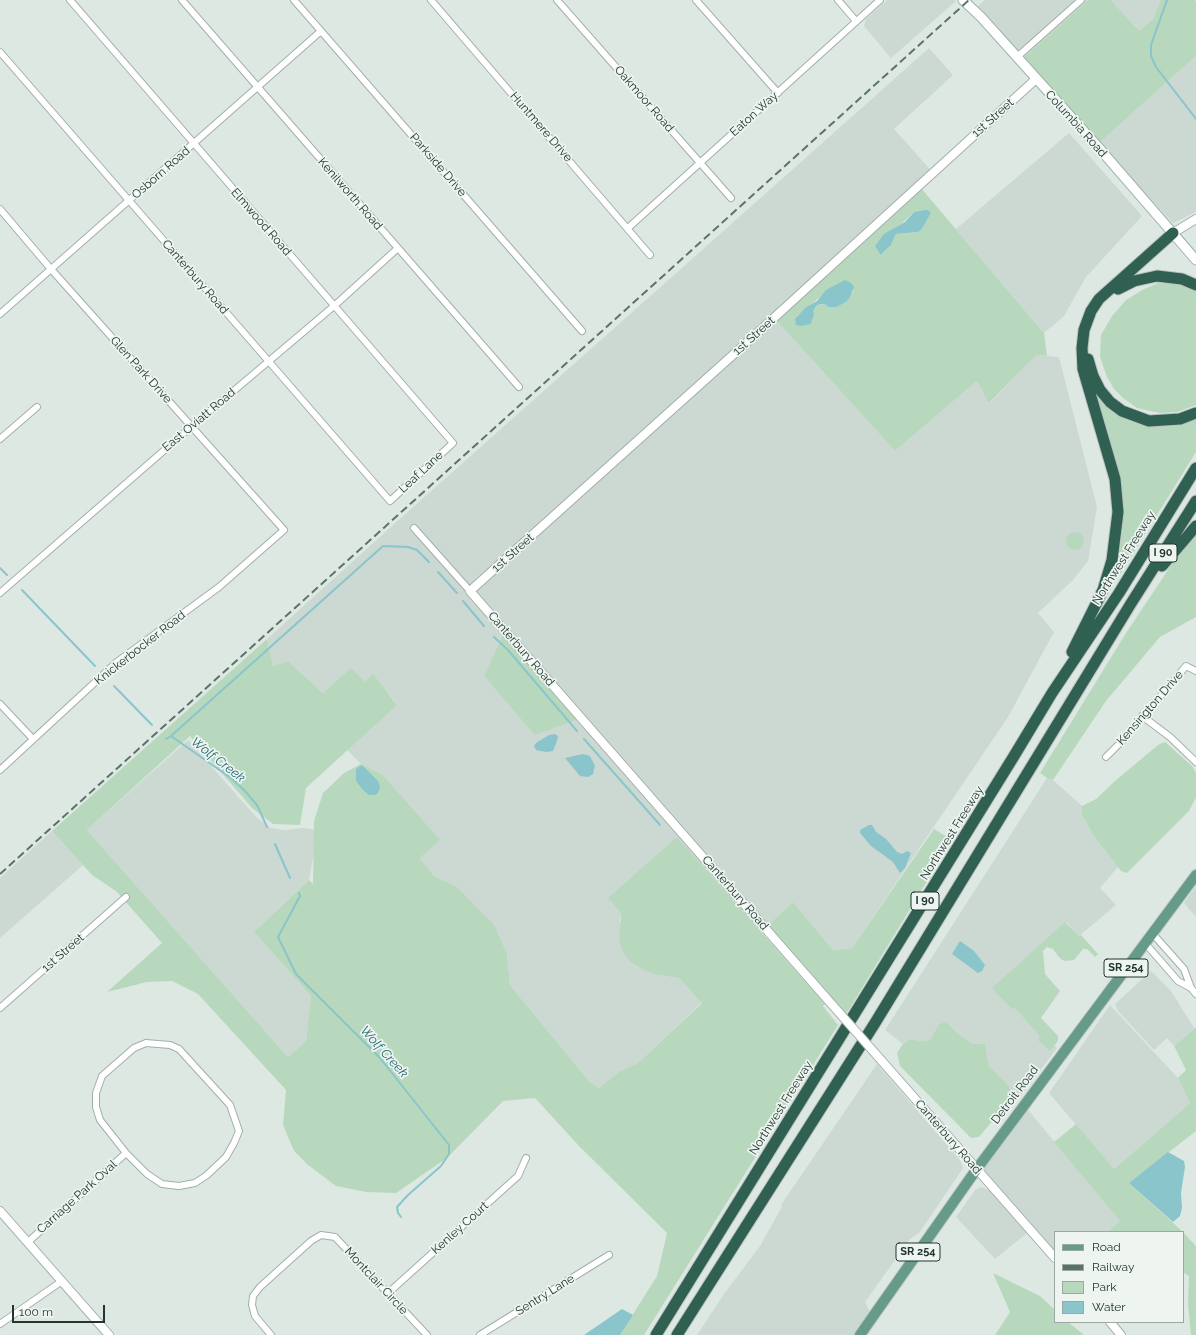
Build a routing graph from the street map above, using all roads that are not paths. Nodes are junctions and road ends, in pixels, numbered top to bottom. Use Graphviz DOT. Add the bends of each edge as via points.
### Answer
graph roads {
  1 [pos="70,0"];
  2 [pos="182,0"];
  3 [pos="294,0"];
  4 [pos="431,0"];
  5 [pos="557,0"];
  6 [pos="696,0"];
  7 [pos="838,0"];
  8 [pos="880,0"];
  9 [pos="963,0"];
  10 [pos="1080,0"];
  11 [pos="856,21"];
  12 [pos="321,31"];
  13 [pos="0,52"];
  14 [pos="1016,57"];
  15 [pos="1036,79"];
  16 [pos="258,88"];
  17 [pos="778,93"];
  18 [pos="194,144"];
  19 [pos="700,163"];
  20 [pos="731,198"];
  21 [pos="129,200"];
  22 [pos="1,212"];
  23 [pos="1196,219"];
  24 [pos="628,228"];
  25 [pos="1173,233"];
  26 [pos="398,248"];
  27 [pos="650,255"];
  28 [pos="1196,260"];
  29 [pos="50,268"];
  30 [pos="1196,285"];
  31 [pos="1118,289"];
  32 [pos="334,306"];
  33 [pos="0,314"];
  34 [pos="582,331"];
  35 [pos="269,362"];
  36 [pos="519,387"];
  37 [pos="37,407"];
  38 [pos="1196,413"];
  39 [pos="191,427"];
  40 [pos="0,439"];
  41 [pos="453,443"];
  42 [pos="1196,468"];
  43 [pos="1196,500"];
  44 [pos="390,501"];
  45 [pos="1196,526"];
  46 [pos="414,528"];
  47 [pos="284,530"];
  48 [pos="470,591"];
  49 [pos="0,593"];
  50 [pos="1130,605"];
  51 [pos="1196,671"];
  52 [pos="1052,693"];
  53 [pos="0,704"];
  54 [pos="1142,716"];
  55 [pos="33,739"];
  56 [pos="1106,757"];
  57 [pos="1196,762"];
  58 [pos="0,770"];
  59 [pos="1196,874"];
  60 [pos="126,897"];
  61 [pos="1152,933"];
  62 [pos="1145,943"];
  63 [pos="1191,988"];
  64 [pos="1196,994"];
  65 [pos="0,1008"];
  66 [pos="126,1153"];
  67 [pos="526,1158"];
  68 [pos="976,1170"];
  69 [pos="0,1211"];
  70 [pos="28,1242"];
  71 [pos="609,1254"];
  72 [pos="1054,1257"];
  73 [pos="62,1281"];
  74 [pos="387,1294"];
  75 [pos="1111,1323"];
  76 [pos="0,1324"];
  77 [pos="110,1335"];
  78 [pos="271,1335"];
  79 [pos="427,1335"];
  80 [pos="480,1335"];
  81 [pos="656,1335"];
  82 [pos="677,1335"];
  83 [pos="860,1335"];
  84 [pos="1121,1335"];
  1 -- 18 [label="street, Elmwood Road"];
  2 -- 16 [label="street, Kenilworth Road"];
  3 -- 12 [label="street, Parkside Drive"];
  4 -- 24 [label="street, Huntmere Drive"];
  5 -- 19 [label="street, Oakmoor Road"];
  6 -- 17 [label="street"];
  7 -- 11 [label="street"];
  8 -- 11 [label="street, Eaton Way"];
  9 -- 14 [label="main road, Columbia Road"];
  10 -- 14 [label="street"];
  11 -- 17 [label="street, Eaton Way"];
  12 -- 16 [label="street, Osborn Road"];
  12 -- 34 [label="street, Parkside Drive"];
  13 -- 21 [label="street, Canterbury Road"];
  14 -- 15 [label="main road, Columbia Road"];
  15 -- 25 [label="main road, Columbia Road"];
  15 -- 48 [label="street, 1st Street"];
  16 -- 18 [label="street, Osborn Road"];
  16 -- 26 [label="street, Kenilworth Road"];
  17 -- 19 [label="street, Eaton Way"];
  18 -- 21 [label="street, Osborn Road"];
  18 -- 32 [label="street, Elmwood Road"];
  19 -- 20 [label="street, Oakmoor Road"];
  19 -- 24 [label="street, Eaton Way"];
  21 -- 29 [label="street, Osborn Road"];
  21 -- 35 [label="street, Canterbury Road"];
  22 -- 29 [label="street, Glen Park Drive"];
  23 -- 25 [label="street"];
  24 -- 27 [label="street, Huntmere Drive"];
  25 -- 28 [label="main road, Columbia Road"];
  25 -- 31 [label="highway" via="1161,251"];
  25 -- 52 [label="highway" via="1099,299 1084,330 1083,369 1115,479 1118,512 1112,560 1103,590"];
  26 -- 32 [label="street, East Oviatt Road"];
  26 -- 36 [label="street, Kenilworth Road"];
  29 -- 33 [label="street, Osborn Road"];
  29 -- 39 [label="street, Glen Park Drive"];
  30 -- 31 [label="highway" via="1182,279 1157,276 1134,281"];
  31 -- 38 [label="highway" via="1104,303 1090,330 1088,361 1100,390 1122,411 1149,421 1180,420"];
  32 -- 35 [label="street, East Oviatt Road"];
  32 -- 41 [label="street, Elmwood Road"];
  35 -- 39 [label="street, East Oviatt Road"];
  35 -- 44 [label="street, Canterbury Road"];
  37 -- 40 [label="street"];
  39 -- 47 [label="street, Glen Park Drive"];
  39 -- 49 [label="street, East Oviatt Road"];
  41 -- 44 [label="street, Leaf Lane"];
  42 -- 52 [label="highway, Northwest Freeway / I 90" via="1119,593"];
  43 -- 50 [label="highway, I 90"];
  45 -- 50 [label="highway"];
  46 -- 48 [label="street, Canterbury Road"];
  47 -- 55 [label="street, Knickerbocker Road" via="219,587 118,662"];
  48 -- 68 [label="street, Canterbury Road, bridge"];
  50 -- 82 [label="highway, I 90" via="875,1023"];
  51 -- 54 [label="street, Kensington Drive" via="1186,666"];
  52 -- 81 [label="highway, Northwest Freeway / I 90"];
  53 -- 55 [label="street"];
  54 -- 56 [label="street, Kensington Drive"];
  54 -- 57 [label="street" via="1170,737"];
  55 -- 58 [label="street, Knickerbocker Road"];
  59 -- 61 [label="main road, Detroit Road / SR 254"];
  60 -- 65 [label="street, 1st Street"];
  61 -- 62 [label="main road, Detroit Road / SR 254"];
  61 -- 63 [label="street" via="1184,969"];
  62 -- 63 [label="street" via="1178,981"];
  62 -- 68 [label="main road, Detroit Road / SR 254"];
  63 -- 64 [label="street"];
  66 -- 66 [label="street, Carriage Park Oval" via="100,1120 96,1107 96,1093 102,1076 134,1048 146,1043 170,1045 179,1049 230,1105 239,1131 234,1144 226,1157 207,1175 195,1183 179,1186 162,1184 147,1174"];
  66 -- 70 [label="street, Carriage Park Oval"];
  67 -- 74 [label="street, Kenley Court" via="518,1176"];
  68 -- 72 [label="street, Canterbury Road"];
  68 -- 83 [label="main road, Detroit Road / SR 254"];
  69 -- 70 [label="street"];
  70 -- 73 [label="street"];
  71 -- 80 [label="street, Sentry Lane"];
  73 -- 76 [label="street"];
  73 -- 77 [label="street"];
  74 -- 78 [label="street, Montclair Circle" via="335,1237 321,1235 311,1241 253,1296 255,1316"];
  74 -- 79 [label="street, Montclair Circle"];
  75 -- 84 [label="street"];
}
